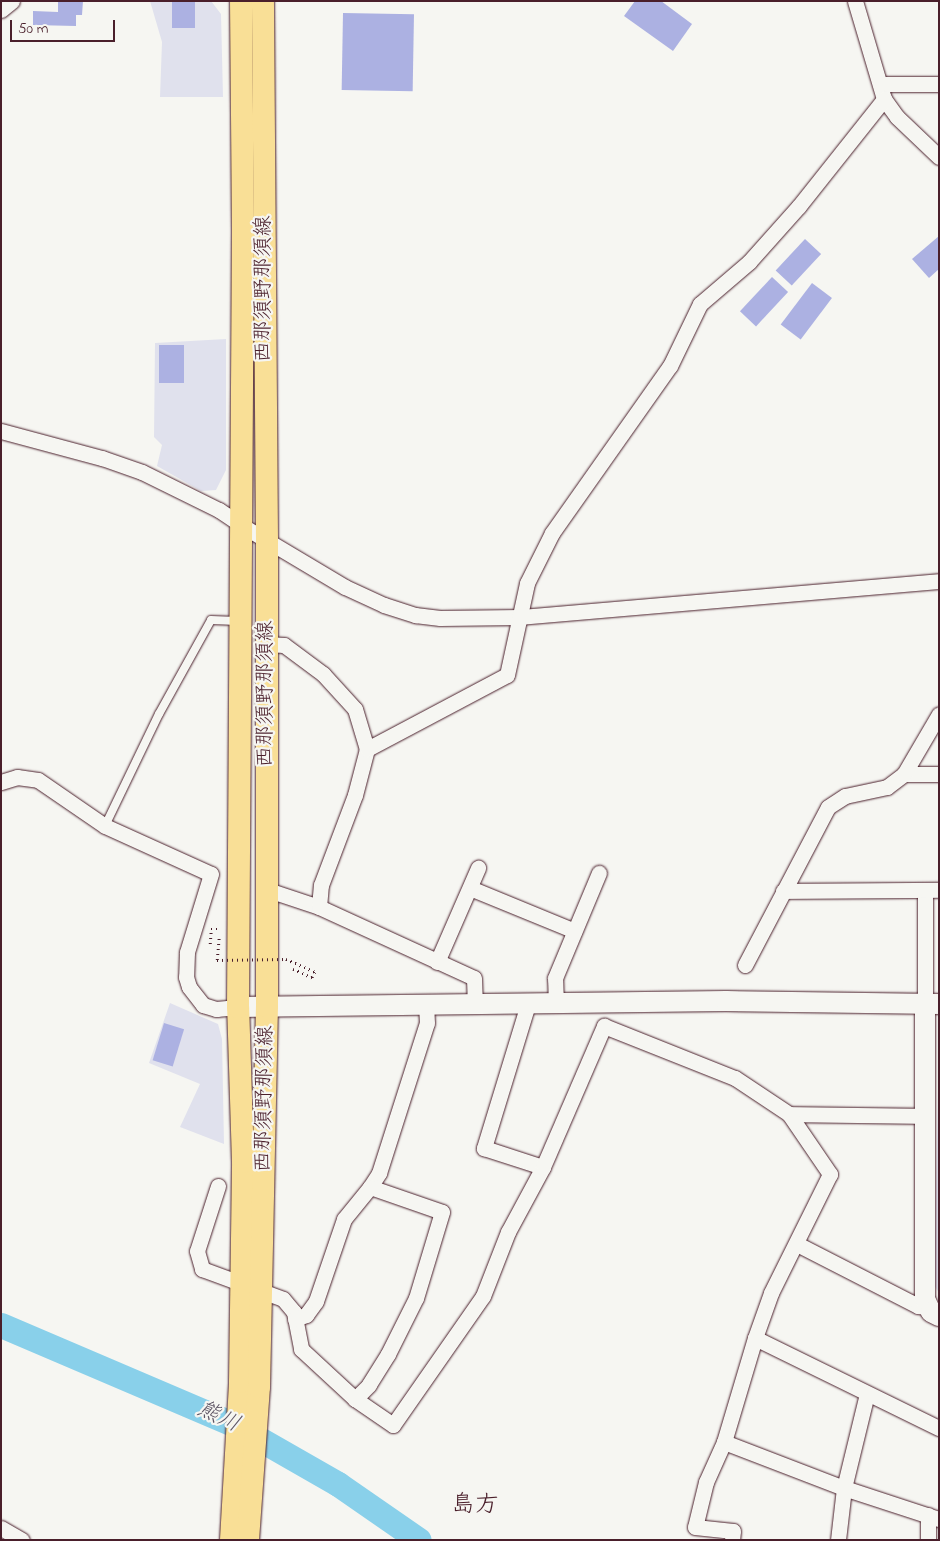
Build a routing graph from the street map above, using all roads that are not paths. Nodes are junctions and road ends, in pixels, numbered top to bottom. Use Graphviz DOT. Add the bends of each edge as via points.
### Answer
graph roads {
  1 [pos="12,1"];
  2 [pos="241,1"];
  3 [pos="263,1"];
  4 [pos="855,1"];
  5 [pos="1,10"];
  6 [pos="939,84"];
  7 [pos="883,92"];
  8 [pos="939,157"];
  9 [pos="1,431"];
  10 [pos="241,525"];
  11 [pos="267,540"];
  12 [pos="939,581"];
  13 [pos="520,617"];
  14 [pos="240,621"];
  15 [pos="266,644"];
  16 [pos="939,714"];
  17 [pos="367,749"];
  18 [pos="904,774"];
  19 [pos="939,774"];
  20 [pos="1,782"];
  21 [pos="105,826"];
  22 [pos="478,868"];
  23 [pos="600,873"];
  24 [pos="470,888"];
  25 [pos="265,889"];
  26 [pos="783,890"];
  27 [pos="932,890"];
  28 [pos="319,907"];
  29 [pos="575,931"];
  30 [pos="437,962"];
  31 [pos="745,965"];
  32 [pos="475,1004"];
  33 [pos="528,1004"];
  34 [pos="556,1004"];
  35 [pos="932,1004"];
  36 [pos="426,1005"];
  37 [pos="267,1006"];
  38 [pos="238,1007"];
  39 [pos="789,1114"];
  40 [pos="925,1116"];
  41 [pos="543,1167"];
  42 [pos="218,1186"];
  43 [pos="370,1187"];
  44 [pos="797,1244"];
  45 [pos="251,1287"];
  46 [pos="933,1311"];
  47 [pos="295,1319"];
  48 [pos="755,1338"];
  49 [pos="867,1394"];
  50 [pos="355,1398"];
  51 [pos="939,1428"];
  52 [pos="724,1442"];
  53 [pos="244,1476"];
  54 [pos="844,1488"];
  55 [pos="934,1517"];
  56 [pos="1,1528"];
  57 [pos="22,1540"];
  58 [pos="231,1540"];
  59 [pos="248,1540"];
  60 [pos="732,1540"];
  61 [pos="838,1540"];
  62 [pos="928,1540"];
  1 -- 5 [label="street"];
  2 -- 10 [label="main road, 西那須野那須線"];
  3 -- 11 [label="main road, 西那須野那須線"];
  4 -- 7 [label="street"];
  6 -- 7 [label="street"];
  7 -- 8 [label="street" via="897,117"];
  7 -- 13 [label="street" via="799,206 749,262 700,304 670,366 552,533 527,583"];
  9 -- 10 [label="street" via="142,472 219,510"];
  10 -- 11 [label="street"];
  10 -- 14 [label="main road, 西那須野那須線"];
  11 -- 13 [label="street" via="346,587 414,615 440,618"];
  11 -- 15 [label="main road, 西那須野那須線"];
  12 -- 13 [label="street"];
  13 -- 17 [label="street" via="507,675"];
  14 -- 21 [label="lane" via="211,620 159,714"];
  14 -- 38 [label="main road, 西那須野那須線"];
  15 -- 17 [label="street" via="284,645 323,674 355,708"];
  15 -- 25 [label="main road, 西那須野那須線"];
  16 -- 18 [label="street"];
  17 -- 28 [label="street" via="355,794 321,885"];
  18 -- 19 [label="street"];
  18 -- 26 [label="street" via="887,787 845,796 828,807"];
  20 -- 21 [label="street" via="17,777 38,780"];
  21 -- 38 [label="street" via="211,874 187,952 188,987 203,1005 216,1009"];
  22 -- 24 [label="street"];
  23 -- 29 [label="street"];
  24 -- 29 [label="street"];
  24 -- 30 [label="street"];
  25 -- 28 [label="street"];
  25 -- 37 [label="main road, 西那須野那須線"];
  26 -- 27 [label="street"];
  26 -- 31 [label="street"];
  27 -- 35 [label="street"];
  28 -- 30 [label="street"];
  29 -- 34 [label="street" via="555,978"];
  30 -- 32 [label="street" via="474,978"];
  32 -- 33 [label="street"];
  32 -- 36 [label="street"];
  33 -- 34 [label="street"];
  33 -- 41 [label="street" via="484,1148"];
  34 -- 35 [label="street"];
  35 -- 40 [label="street"];
  36 -- 37 [label="street"];
  36 -- 43 [label="street" via="427,1023 379,1173"];
  37 -- 38 [label="street"];
  37 -- 45 [label="main road, 西那須野那須線"];
  38 -- 45 [label="main road, 西那須野那須線"];
  39 -- 40 [label="street"];
  39 -- 41 [label="street" via="735,1078 604,1026"];
  39 -- 44 [label="street" via="830,1174"];
  40 -- 46 [label="street" via="925,1299"];
  41 -- 50 [label="street" via="508,1232 483,1296 392,1424"];
  42 -- 45 [label="street" via="197,1251 202,1268"];
  43 -- 47 [label="street" via="344,1219 316,1301 306,1315"];
  43 -- 50 [label="street" via="442,1212 416,1298 388,1354 369,1385"];
  44 -- 46 [label="street"];
  44 -- 48 [label="street" via="771,1293"];
  45 -- 47 [label="street" via="283,1300 290,1306"];
  45 -- 53 [label="main road, 西那須野那須線" via="250,1385"];
  47 -- 50 [label="street" via="301,1349"];
  48 -- 49 [label="street"];
  48 -- 52 [label="street"];
  49 -- 51 [label="street"];
  49 -- 54 [label="street"];
  52 -- 54 [label="street"];
  52 -- 60 [label="street" via="706,1482 695,1527 733,1531"];
  53 -- 58 [label="main road"];
  53 -- 59 [label="main road"];
  54 -- 55 [label="street"];
  54 -- 61 [label="street"];
  55 -- 62 [label="street"];
  56 -- 57 [label="street"];
}
